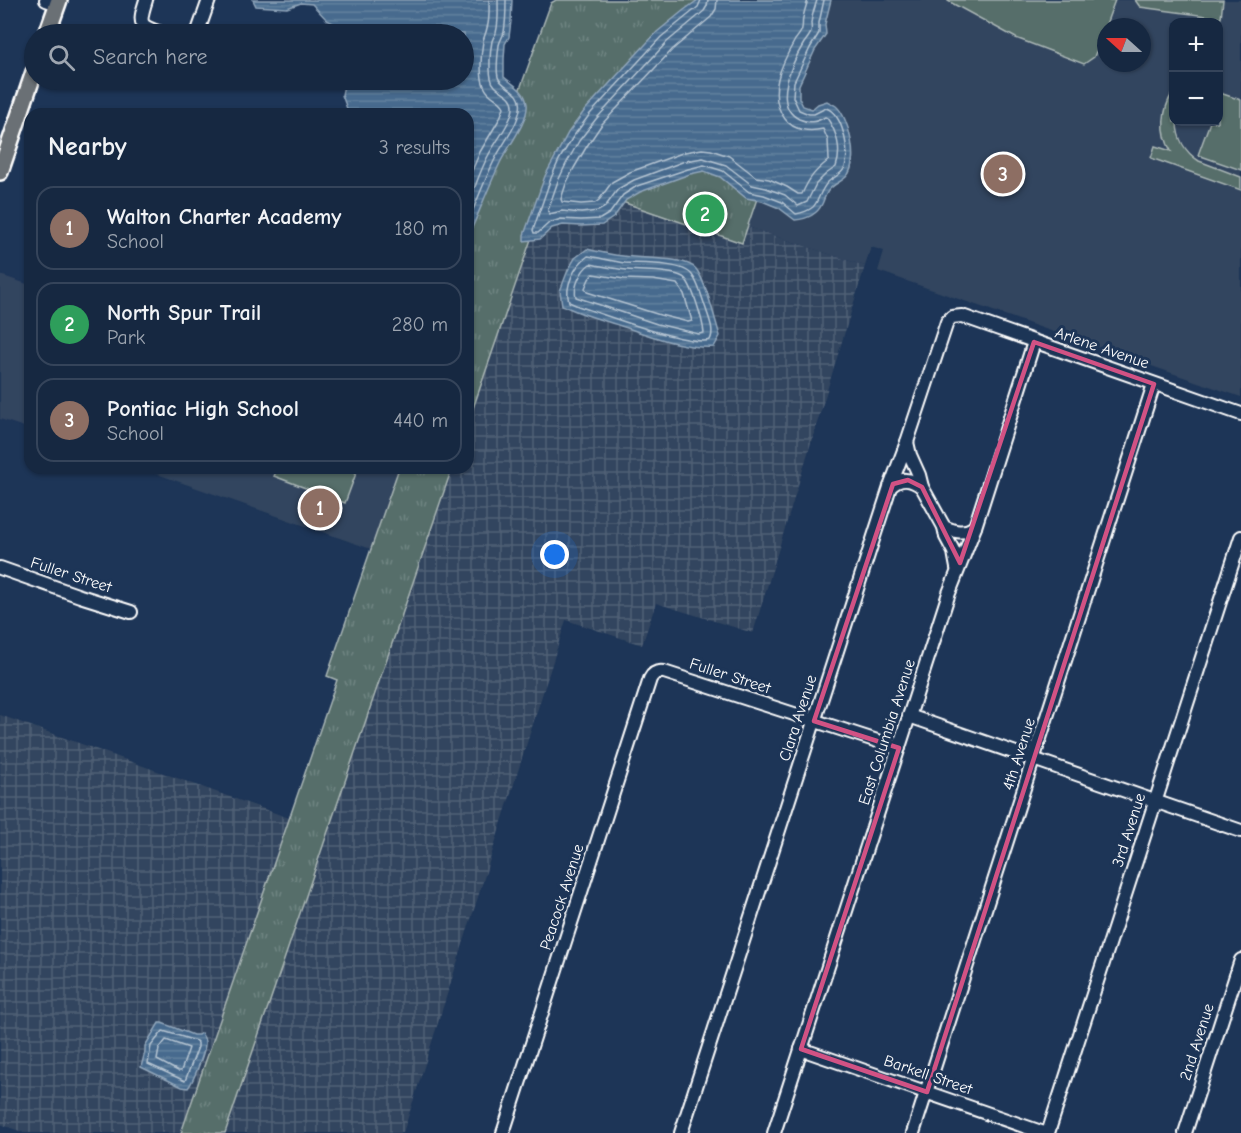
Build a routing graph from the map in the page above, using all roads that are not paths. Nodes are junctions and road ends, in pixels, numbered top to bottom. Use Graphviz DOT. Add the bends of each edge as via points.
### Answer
graph roads {
  1 [pos="146,0"];
  2 [pos="208,0"];
  3 [pos="54,1"];
  4 [pos="49,24"];
  5 [pos="143,24"];
  6 [pos="200,24"];
  7 [pos="28,90"];
  8 [pos="0,172"];
  9 [pos="952,317"];
  10 [pos="1034,342"];
  11 [pos="1154,384"];
  12 [pos="1241,414"];
  13 [pos="907,442"];
  14 [pos="922,486"];
  15 [pos="890,487"];
  16 [pos="944,527"];
  17 [pos="975,527"];
  18 [pos="1241,537"];
  19 [pos="0,568"];
  20 [pos="957,570"];
  21 [pos="131,612"];
  22 [pos="655,674"];
  23 [pos="909,716"];
  24 [pos="814,721"];
  25 [pos="899,748"];
  26 [pos="1034,759"];
  27 [pos="1156,801"];
  28 [pos="1241,831"];
  29 [pos="1241,960"];
  30 [pos="801,1049"];
  31 [pos="927,1092"];
  32 [pos="503,1133"];
  33 [pos="681,1133"];
  34 [pos="774,1133"];
  35 [pos="913,1133"];
  36 [pos="1046,1133"];
  37 [pos="1185,1133"];
  1 -- 5 [label="street" via="141,15"];
  2 -- 6 [label="street"];
  3 -- 4 [label="main road"];
  7 -- 8 [label="main road"];
  9 -- 10 [label="street, Arlene Avenue" via="962,316"];
  9 -- 13 [label="street, Clara Avenue" via="946,324"];
  10 -- 11 [label="street, Arlene Avenue"];
  10 -- 17 [label="street, East Columbia Avenue"];
  11 -- 12 [label="street, Arlene Avenue"];
  11 -- 26 [label="street, 4th Avenue"];
  13 -- 14 [label="street"];
  13 -- 15 [label="street, Clara Avenue"];
  14 -- 15 [label="street" via="905,479"];
  14 -- 16 [label="street"];
  15 -- 24 [label="street, Clara Avenue"];
  16 -- 17 [label="street" via="960,532"];
  16 -- 20 [label="street"];
  17 -- 20 [label="street, East Columbia Avenue"];
  18 -- 27 [label="street, 3rd Avenue"];
  19 -- 21 [label="street, Fuller Street"];
  20 -- 23 [label="street, East Columbia Avenue"];
  22 -- 24 [label="street, Fuller Street" via="664,672"];
  22 -- 32 [label="street, Peacock Avenue" via="650,679"];
  23 -- 25 [label="street, East Columbia Avenue"];
  23 -- 26 [label="street"];
  24 -- 25 [label="street, Fuller Street"];
  24 -- 33 [label="street, Clara Avenue"];
  25 -- 30 [label="street, East Columbia Avenue"];
  26 -- 27 [label="street"];
  26 -- 31 [label="street, 4th Avenue"];
  27 -- 28 [label="street"];
  27 -- 36 [label="street, 3rd Avenue"];
  29 -- 37 [label="street, 2nd Avenue"];
  30 -- 31 [label="street, Barkell Street"];
  30 -- 34 [label="street, East Columbia Avenue"];
  31 -- 35 [label="street, 4th Avenue"];
  31 -- 36 [label="street, Barkell Street"];
}
